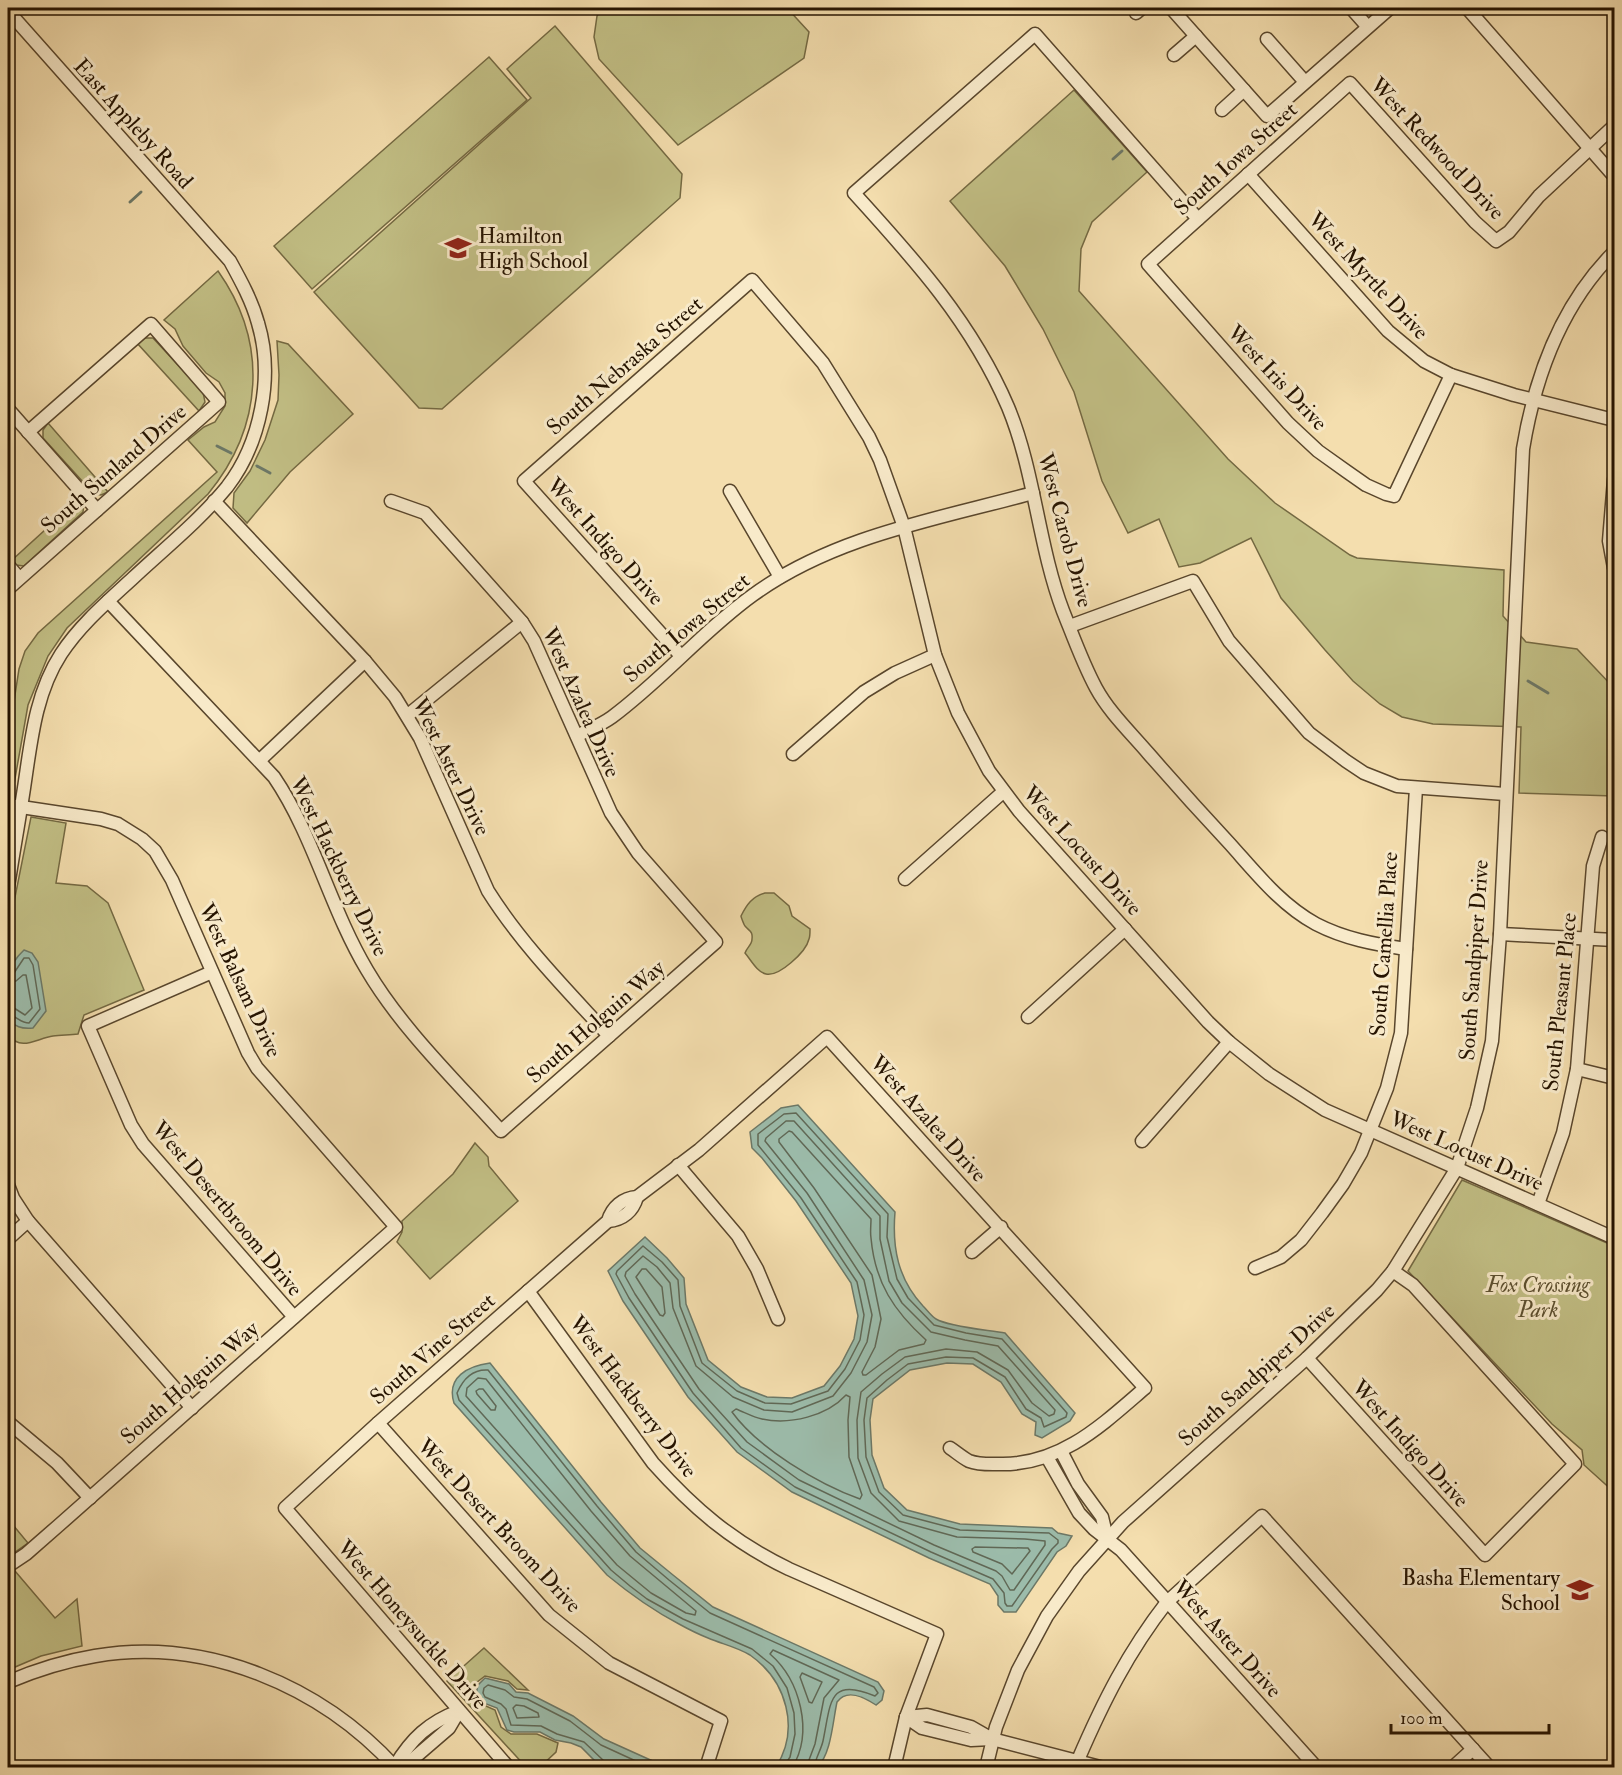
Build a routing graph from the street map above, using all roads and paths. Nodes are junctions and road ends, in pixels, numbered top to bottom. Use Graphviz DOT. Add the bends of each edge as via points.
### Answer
graph roads {
  1 [pos="1171,8"];
  2 [pos="1351,8"];
  3 [pos="1389,8"];
  4 [pos="1467,8"];
  5 [pos="8,11"];
  6 [pos="1368,27"];
  7 [pos="1196,36"];
  8 [pos="1267,39"];
  9 [pos="1174,55"];
  10 [pos="1305,82"];
  11 [pos="1350,83"];
  12 [pos="1244,90"];
  13 [pos="1222,110"];
  14 [pos="1614,126"];
  15 [pos="1590,147"];
  16 [pos="1248,174"];
  17 [pos="1614,176"];
  18 [pos="1198,219"];
  19 [pos="1614,252"];
  20 [pos="1148,264"];
  21 [pos="752,280"];
  22 [pos="1451,375"];
  23 [pos="1532,400"];
  24 [pos="8,409"];
  25 [pos="1614,420"];
  26 [pos="28,432"];
  27 [pos="1614,480"];
  28 [pos="524,481"];
  29 [pos="730,491"];
  30 [pos="1033,493"];
  31 [pos="214,501"];
  32 [pos="392,501"];
  33 [pos="96,510"];
  34 [pos="904,527"];
  35 [pos="8,565"];
  36 [pos="1614,568"];
  37 [pos="19,578"];
  38 [pos="780,578"];
  39 [pos="8,589"];
  40 [pos="108,601"];
  41 [pos="522,622"];
  42 [pos="1070,626"];
  43 [pos="935,655"];
  44 [pos="681,656"];
  45 [pos="364,661"];
  46 [pos="408,715"];
  47 [pos="577,736"];
  48 [pos="793,754"];
  49 [pos="260,760"];
  50 [pos="1416,788"];
  51 [pos="1003,792"];
  52 [pos="1505,794"];
  53 [pos="8,805"];
  54 [pos="21,807"];
  55 [pos="1602,837"];
  56 [pos="905,879"];
  57 [pos="8,886"];
  58 [pos="1125,929"];
  59 [pos="1500,934"];
  60 [pos="1587,937"];
  61 [pos="1614,940"];
  62 [pos="716,942"];
  63 [pos="1406,949"];
  64 [pos="212,972"];
  65 [pos="1028,1017"];
  66 [pos="609,1036"];
  67 [pos="827,1037"];
  68 [pos="1229,1042"];
  69 [pos="1577,1069"];
  70 [pos="1614,1077"];
  71 [pos="1370,1130"];
  72 [pos="501,1131"];
  73 [pos="1142,1141"];
  74 [pos="678,1165"];
  75 [pos="1456,1168"];
  76 [pos="8,1185"];
  77 [pos="1538,1204"];
  78 [pos="28,1221"];
  79 [pos="396,1227"];
  80 [pos="1001,1227"];
  81 [pos="1614,1238"];
  82 [pos="8,1239"];
  83 [pos="972,1252"];
  84 [pos="1255,1268"];
  85 [pos="1393,1271"];
  86 [pos="528,1291"];
  87 [pos="294,1317"];
  88 [pos="778,1319"];
  89 [pos="1307,1358"];
  90 [pos="192,1408"];
  91 [pos="8,1422"];
  92 [pos="378,1423"];
  93 [pos="950,1448"];
  94 [pos="1061,1451"];
  95 [pos="1047,1457"];
  96 [pos="1087,1497"];
  97 [pos="90,1498"];
  98 [pos="1075,1506"];
  99 [pos="285,1508"];
  100 [pos="1107,1538"];
  101 [pos="8,1566"];
  102 [pos="1167,1602"];
  103 [pos="8,1682"];
  104 [pos="459,1711"];
  105 [pos="906,1717"];
  106 [pos="992,1739"];
  107 [pos="1473,1749"];
  108 [pos="1077,1764"];
  109 [pos="395,1767"];
  110 [pos="509,1767"];
  111 [pos="706,1767"];
  112 [pos="894,1767"];
  113 [pos="986,1767"];
  114 [pos="1104,1767"];
  115 [pos="1317,1767"];
  116 [pos="1452,1767"];
  117 [pos="1490,1767"];
  1 -- 7 [label="street"];
  2 -- 6 [label="street"];
  3 -- 6 [label="street"];
  4 -- 15 [label="street"];
  5 -- 31 [label="street, East Appleby Road" via="230,261 242,283 258,323 264,359 261,409 239,468"];
  6 -- 10 [label="street"];
  7 -- 9 [label="street"];
  7 -- 12 [label="street"];
  8 -- 10 [label="street"];
  10 -- 12 [label="street" via="1267,116"];
  11 -- 15 [label="street, West Redwood Drive" via="1474,222 1496,241"];
  11 -- 16 [label="street, South Iowa Street"];
  12 -- 13 [label="street"];
  14 -- 15 [label="street"];
  15 -- 17 [label="street"];
  16 -- 18 [label="street, South Iowa Street"];
  16 -- 22 [label="street, West Myrtle Drive" via="1388,331 1424,361"];
  18 -- 20 [label="street, South Iowa Street"];
  18 -- 30 [label="street, West Carob Drive" via="1035,34 854,193 917,263 965,327 1007,407"];
  19 -- 23 [label="street, South Sandpiper Drive" via="1572,306 1548,352"];
  20 -- 22 [label="street, West Iris Drive" via="1288,423 1318,451 1366,485 1386,494 1394,496"];
  21 -- 28 [label="street, South Nebraska Street"];
  21 -- 34 [label="street, West Locust Drive" via="823,363 855,412 880,460"];
  22 -- 23 [label="street, West Myrtle Drive"];
  23 -- 25 [label="street, West Myrtle Drive"];
  23 -- 52 [label="street, South Sandpiper Drive" via="1522,458"];
  24 -- 26 [label="street"];
  26 -- 33 [label="street"];
  26 -- 33 [label="street, South Sunland Drive" via="151,324 219,402"];
  27 -- 36 [label="street" via="1609,541"];
  28 -- 44 [label="street, West Indigo Drive"];
  29 -- 38 [label="street"];
  30 -- 34 [label="street, South Iowa Street"];
  30 -- 42 [label="street, West Carob Drive" via="1056,590"];
  31 -- 40 [label="street, East Appleby Road"];
  31 -- 45 [label="street, West Aster Drive"];
  32 -- 41 [label="street, West Azalea Drive" via="425,513"];
  33 -- 37 [label="street, South Sunland Drive"];
  34 -- 38 [label="street, South Iowa Street" via="827,552"];
  34 -- 43 [label="street, West Locust Drive"];
  35 -- 37 [label="street"];
  37 -- 39 [label="street, South Sunland Drive"];
  38 -- 44 [label="street, South Iowa Street" via="754,594"];
  40 -- 49 [label="street, West Hackberry Drive"];
  40 -- 54 [label="street, East Appleby Road" via="72,639 47,682 34,723"];
  41 -- 46 [label="street"];
  41 -- 47 [label="street, West Azalea Drive"];
  42 -- 50 [label="street" via="1193,580 1229,641 1310,733 1364,773 1397,786"];
  42 -- 63 [label="street, West Carob Drive" via="1096,688 1110,709 1272,891 1305,916 1338,933 1362,942"];
  43 -- 48 [label="street" via="864,692"];
  43 -- 51 [label="street, West Locust Drive" via="964,725"];
  44 -- 47 [label="street, South Iowa Street" via="611,718"];
  45 -- 46 [label="street, West Aster Drive"];
  45 -- 49 [label="street"];
  46 -- 66 [label="street, West Aster Drive" via="488,891 518,934"];
  47 -- 62 [label="street, West Azalea Drive" via="603,798 626,836"];
  49 -- 72 [label="street, West Hackberry Drive" via="295,811 353,945 379,990"];
  50 -- 52 [label="street"];
  50 -- 63 [label="street, South Camellia Place"];
  51 -- 56 [label="street"];
  51 -- 58 [label="street, West Locust Drive"];
  52 -- 59 [label="street, South Sandpiper Drive"];
  53 -- 54 [label="street"];
  54 -- 57 [label="street, East Appleby Road"];
  54 -- 64 [label="street, West Balsam Drive" via="101,819 142,839 168,872"];
  55 -- 60 [label="street, South Pleasant Place" via="1593,866"];
  58 -- 65 [label="street"];
  58 -- 68 [label="street, West Locust Drive"];
  59 -- 60 [label="street"];
  59 -- 75 [label="street, South Sandpiper Drive" via="1492,1041 1477,1108"];
  60 -- 61 [label="street"];
  60 -- 69 [label="street, South Pleasant Place"];
  62 -- 66 [label="street, South Holguin Way"];
  63 -- 71 [label="street, South Camellia Place" via="1401,1033 1387,1088"];
  64 -- 79 [label="street, West Balsam Drive" via="257,1068"];
  64 -- 87 [label="street, West Desertbroom Drive" via="88,1026 143,1144"];
  66 -- 72 [label="street, South Holguin Way"];
  67 -- 74 [label="street, South Vine Street"];
  67 -- 80 [label="street, West Azalea Drive"];
  68 -- 71 [label="street, West Locust Drive" via="1284,1086"];
  68 -- 73 [label="street"];
  69 -- 70 [label="street"];
  69 -- 77 [label="street, South Pleasant Place" via="1563,1133"];
  71 -- 75 [label="street, West Locust Drive"];
  71 -- 84 [label="street, South Camellia Place" via="1343,1184 1301,1240 1281,1257"];
  74 -- 86 [label="street, South Vine Street" via="637,1197 627,1198 611,1212 609,1221"];
  74 -- 88 [label="street" via="738,1236"];
  75 -- 77 [label="street, West Locust Drive"];
  75 -- 85 [label="street, South Sandpiper Drive"];
  76 -- 78 [label="street"];
  77 -- 81 [label="street, West Locust Drive"];
  78 -- 82 [label="street"];
  78 -- 90 [label="street"];
  79 -- 87 [label="street, South Holguin Way"];
  80 -- 83 [label="street"];
  80 -- 94 [label="street, West Azalea Drive" via="1145,1388 1096,1429"];
  85 -- 89 [label="street, South Sandpiper Drive"];
  85 -- 89 [label="street, West Indigo Drive" via="1413,1285 1575,1464 1485,1555"];
  86 -- 92 [label="street, South Vine Street"];
  86 -- 105 [label="street, West Hackberry Drive" via="653,1463 724,1532 789,1569 937,1634"];
  87 -- 90 [label="street, South Holguin Way"];
  89 -- 100 [label="street, South Sandpiper Drive"];
  90 -- 97 [label="street, South Holguin Way"];
  91 -- 97 [label="street" via="57,1463"];
  92 -- 99 [label="street, South Vine Street"];
  92 -- 111 [label="street, West Desert Broom Drive" via="549,1615 609,1663 721,1720"];
  93 -- 95 [label="street" via="969,1461 983,1464"];
  94 -- 95 [label="street"];
  94 -- 96 [label="street, West Aster Drive"];
  95 -- 98 [label="street, West Aster Drive"];
  96 -- 98 [label="street"];
  96 -- 100 [label="street, West Aster Drive" via="1102,1517"];
  97 -- 101 [label="street, South Holguin Way"];
  98 -- 100 [label="street, West Aster Drive"];
  99 -- 104 [label="street, West Honeysuckle Drive"];
  100 -- 102 [label="street, West Aster Drive"];
  100 -- 106 [label="street, South Sandpiper Drive" via="1065,1589 1038,1632 1009,1690"];
  102 -- 107 [label="street" via="1262,1516"];
  102 -- 108 [label="street" via="1107,1693"];
  102 -- 115 [label="street, West Aster Drive"];
  103 -- 109 [label="street" via="54,1665 114,1654 164,1654 219,1662 272,1678 314,1699 367,1738"];
  104 -- 109 [label="street" via="440,1718 406,1746"];
  104 -- 110 [label="street, West Honeysuckle Drive"];
  105 -- 106 [label="street" via="922,1728 971,1740"];
  105 -- 112 [label="street"];
  106 -- 108 [label="street"];
  106 -- 113 [label="street, South Sandpiper Drive"];
  107 -- 116 [label="street"];
  107 -- 117 [label="street"];
  108 -- 114 [label="street"];
}
